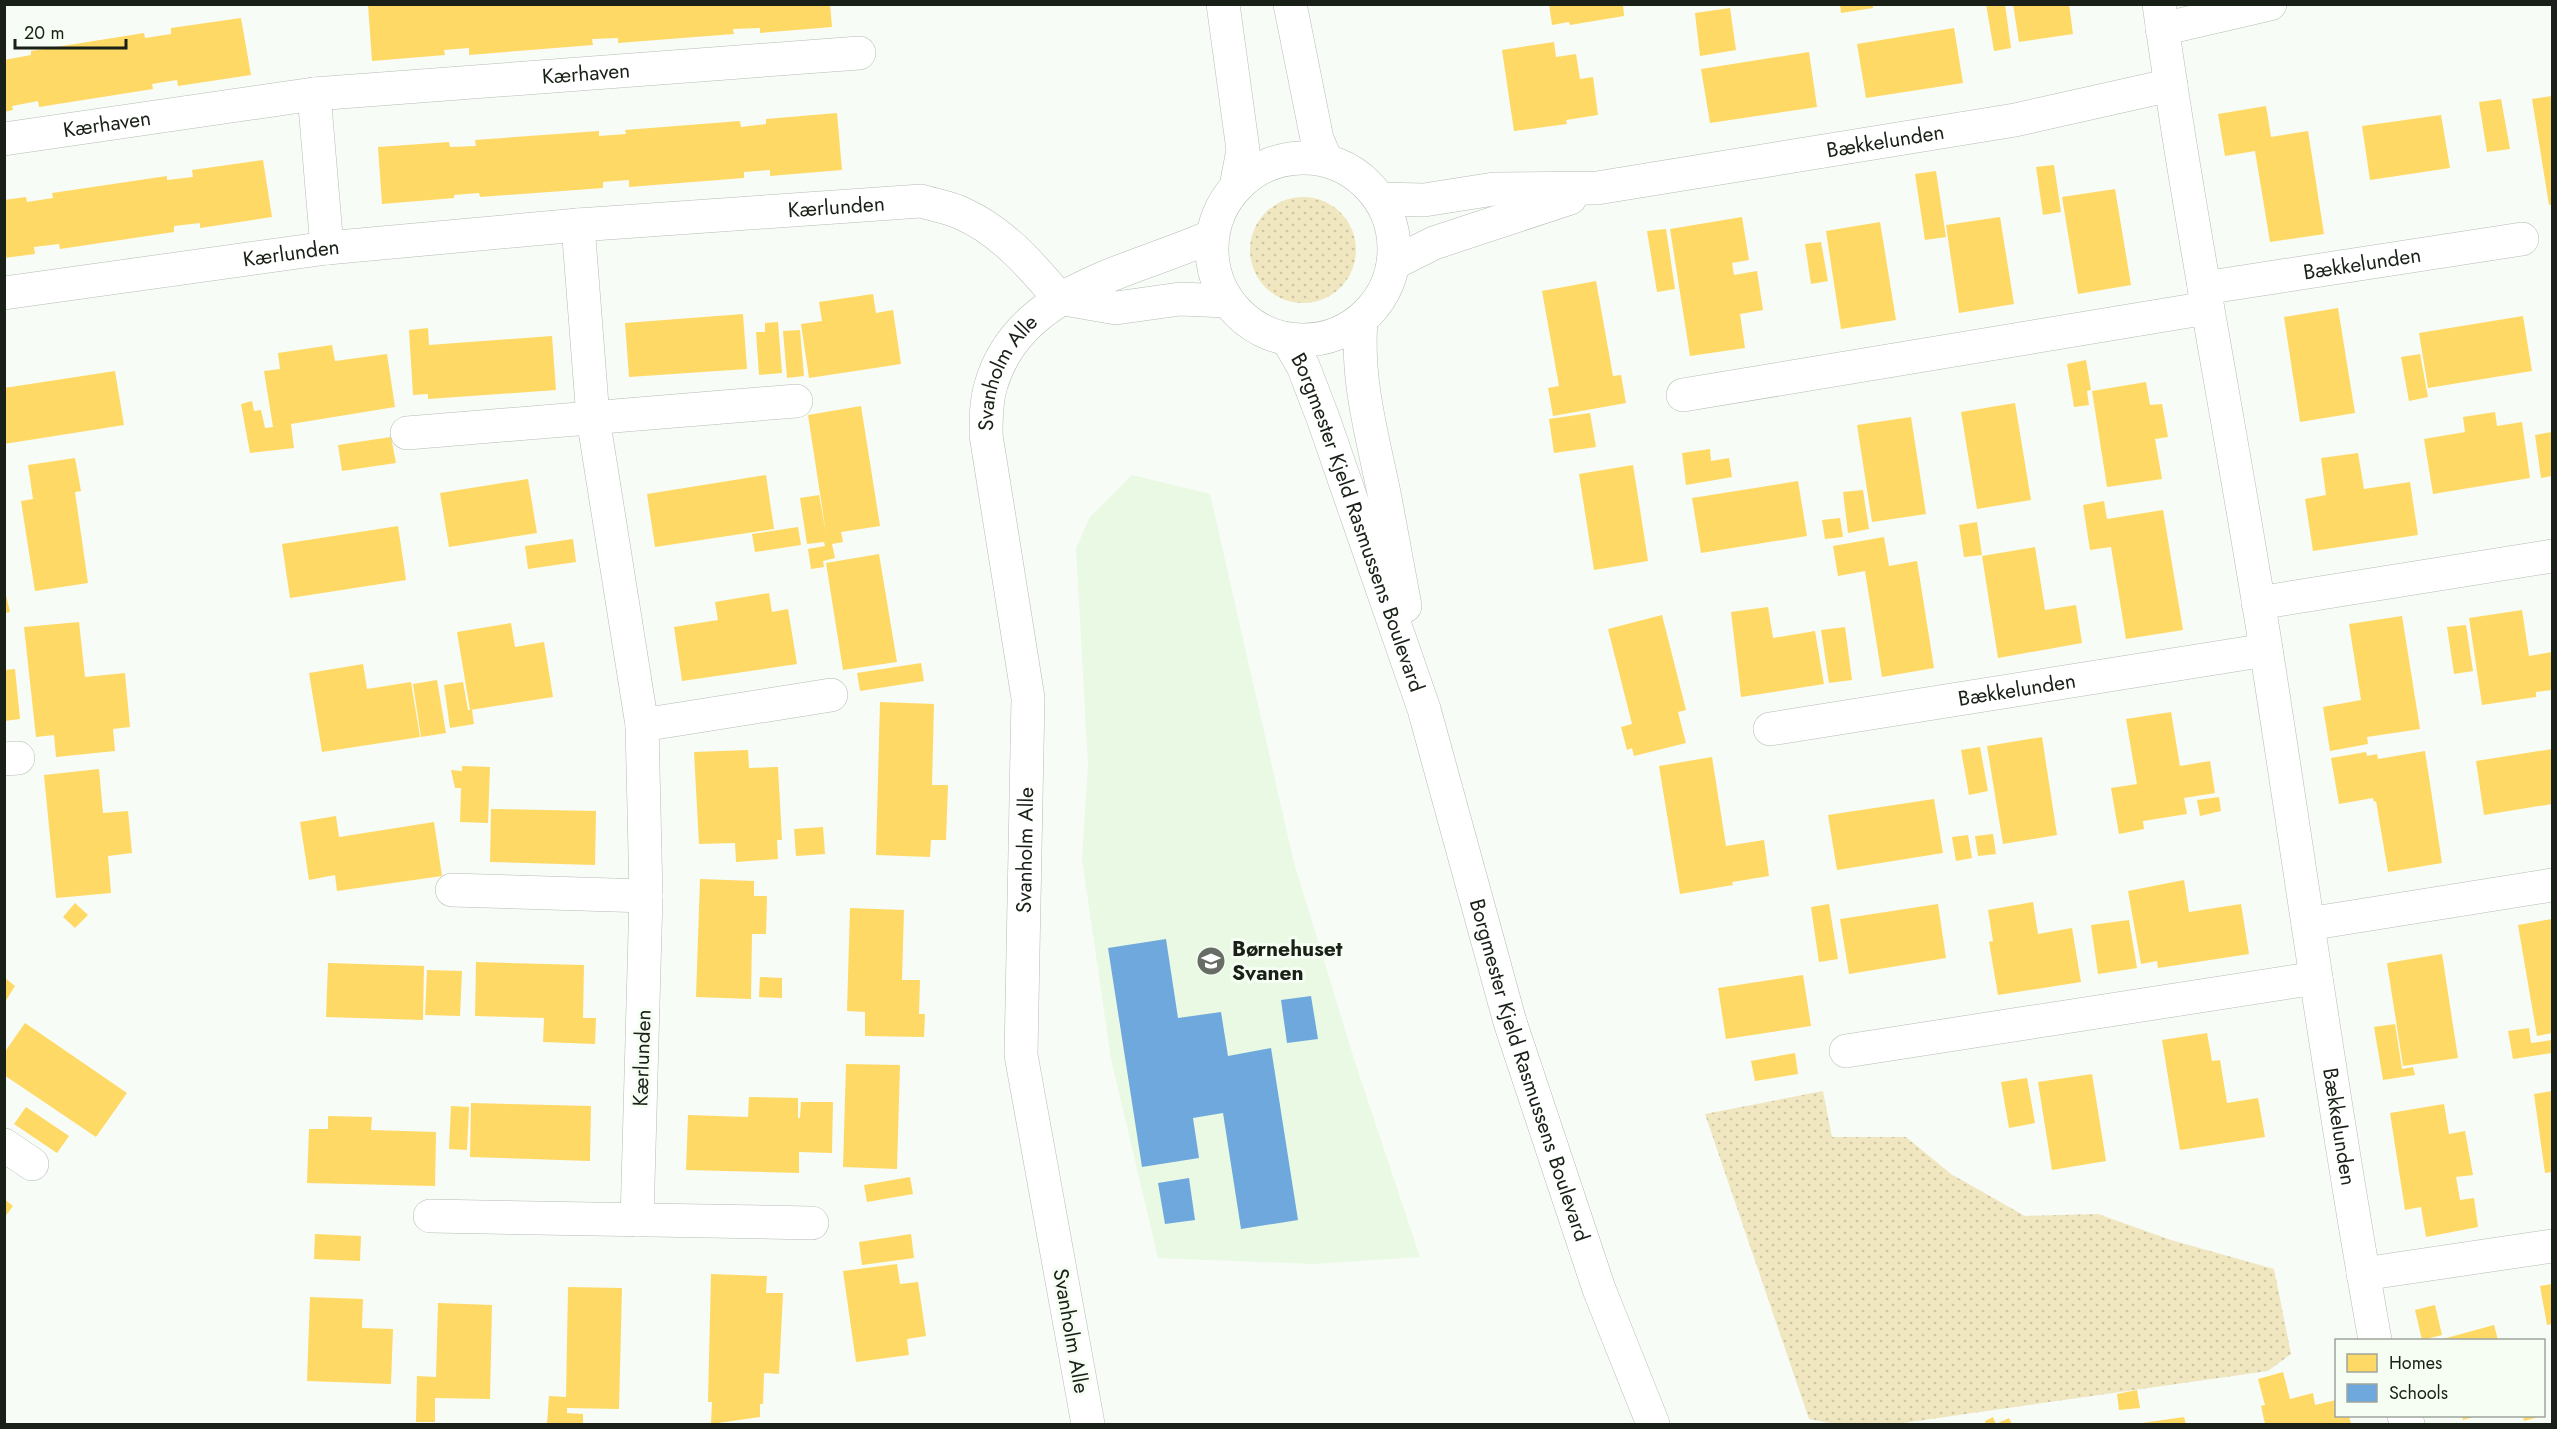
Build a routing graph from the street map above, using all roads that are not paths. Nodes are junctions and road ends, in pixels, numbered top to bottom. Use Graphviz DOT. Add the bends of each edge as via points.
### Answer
graph roads {
  1 [pos="1222,4"];
  2 [pos="1290,4"];
  3 [pos="2270,4"];
  4 [pos="2160,17"];
  5 [pos="859,53"];
  6 [pos="2171,85"];
  7 [pos="314,94"];
  8 [pos="4,139"];
  9 [pos="1326,160"];
  10 [pos="1236,187"];
  11 [pos="1597,188"];
  12 [pos="1380,199"];
  13 [pos="578,225"];
  14 [pos="1212,236"];
  15 [pos="2522,239"];
  16 [pos="327,248"];
  17 [pos="1394,263"];
  18 [pos="4,293"];
  19 [pos="1059,298"];
  20 [pos="2206,298"];
  21 [pos="1227,301"];
  22 [pos="1360,321"];
  23 [pos="1288,340"];
  24 [pos="1683,395"];
  25 [pos="796,401"];
  26 [pos="593,418"];
  27 [pos="407,433"];
  28 [pos="2553,556"];
  29 [pos="2258,603"];
  30 [pos="2266,650"];
  31 [pos="831,695"];
  32 [pos="1424,708"];
  33 [pos="642,725"];
  34 [pos="1770,729"];
  35 [pos="2553,885"];
  36 [pos="453,890"];
  37 [pos="646,896"];
  38 [pos="2308,924"];
  39 [pos="2316,978"];
  40 [pos="1846,1051"];
  41 [pos="4,1145"];
  42 [pos="32,1164"];
  43 [pos="430,1216"];
  44 [pos="637,1220"];
  45 [pos="812,1223"];
  46 [pos="2553,1246"];
  47 [pos="2363,1275"];
  48 [pos="2375,1339"];
  49 [pos="1088,1425"];
  50 [pos="1653,1425"];
  1 -- 10 [label="street" via="1244,150"];
  2 -- 9 [label="street" via="1317,139"];
  3 -- 4 [label="street, Bækkelunden"];
  4 -- 6 [label="street, Bækkelunden"];
  5 -- 7 [label="street, Kærhaven"];
  6 -- 11 [label="street, Bækkelunden" via="2015,120"];
  6 -- 20 [label="street, Bækkelunden"];
  7 -- 8 [label="street, Kærhaven"];
  7 -- 16 [label="street"];
  9 -- 10 [label="street" via="1277,161 1255,171"];
  9 -- 12 [label="street" via="1357,175"];
  10 -- 14 [label="street" via="1217,218"];
  11 -- 12 [label="street, Bækkelunden" via="1494,189 1424,200"];
  11 -- 17 [label="street, Bækkelunden" via="1434,243"];
  12 -- 17 [label="street" via="1393,230"];
  13 -- 16 [label="street, Kærlunden"];
  13 -- 19 [label="street, Kærlunden" via="921,201 961,213 995,233 1025,259"];
  13 -- 26 [label="street, Kærlunden"];
  14 -- 19 [label="street, Svanholm Alle" via="1173,254 1106,275"];
  14 -- 21 [label="street" via="1217,281"];
  15 -- 20 [label="street, Bækkelunden"];
  16 -- 18 [label="street, Kærlunden"];
  17 -- 22 [label="street" via="1383,295"];
  19 -- 21 [label="street, Svanholm Alle" via="1116,308 1180,299"];
  19 -- 49 [label="street, Svanholm Alle" via="1014,339 999,362 990,387 986,435 1028,698 1021,1055"];
  20 -- 24 [label="street, Bækkelunden"];
  20 -- 29 [label="street, Bækkelunden"];
  21 -- 23 [label="street" via="1243,319"];
  22 -- 23 [label="street" via="1326,338"];
  22 -- 32 [label="street, Borgmester Kjeld Rasmussens Boulevard" via="1358,351 1365,407"];
  23 -- 32 [label="street, Borgmester Kjeld Rasmussens Boulevard" via="1303,366 1323,418"];
  25 -- 26 [label="street"];
  26 -- 27 [label="street"];
  26 -- 33 [label="street, Kærlunden"];
  28 -- 29 [label="street"];
  29 -- 30 [label="street, Bækkelunden"];
  30 -- 34 [label="street, Bækkelunden"];
  30 -- 38 [label="street, Bækkelunden"];
  31 -- 33 [label="street"];
  32 -- 50 [label="street, Borgmester Kjeld Rasmussens Boulevard" via="1510,1022 1599,1289"];
  33 -- 37 [label="street, Kærlunden"];
  35 -- 38 [label="street"];
  36 -- 37 [label="street"];
  37 -- 44 [label="street, Kærlunden"];
  38 -- 39 [label="street, Bækkelunden"];
  39 -- 40 [label="street"];
  39 -- 47 [label="street, Bækkelunden"];
  41 -- 42 [label="street"];
  43 -- 44 [label="street"];
  44 -- 45 [label="street"];
  46 -- 47 [label="street"];
  47 -- 48 [label="street, Bækkelunden"];
}
